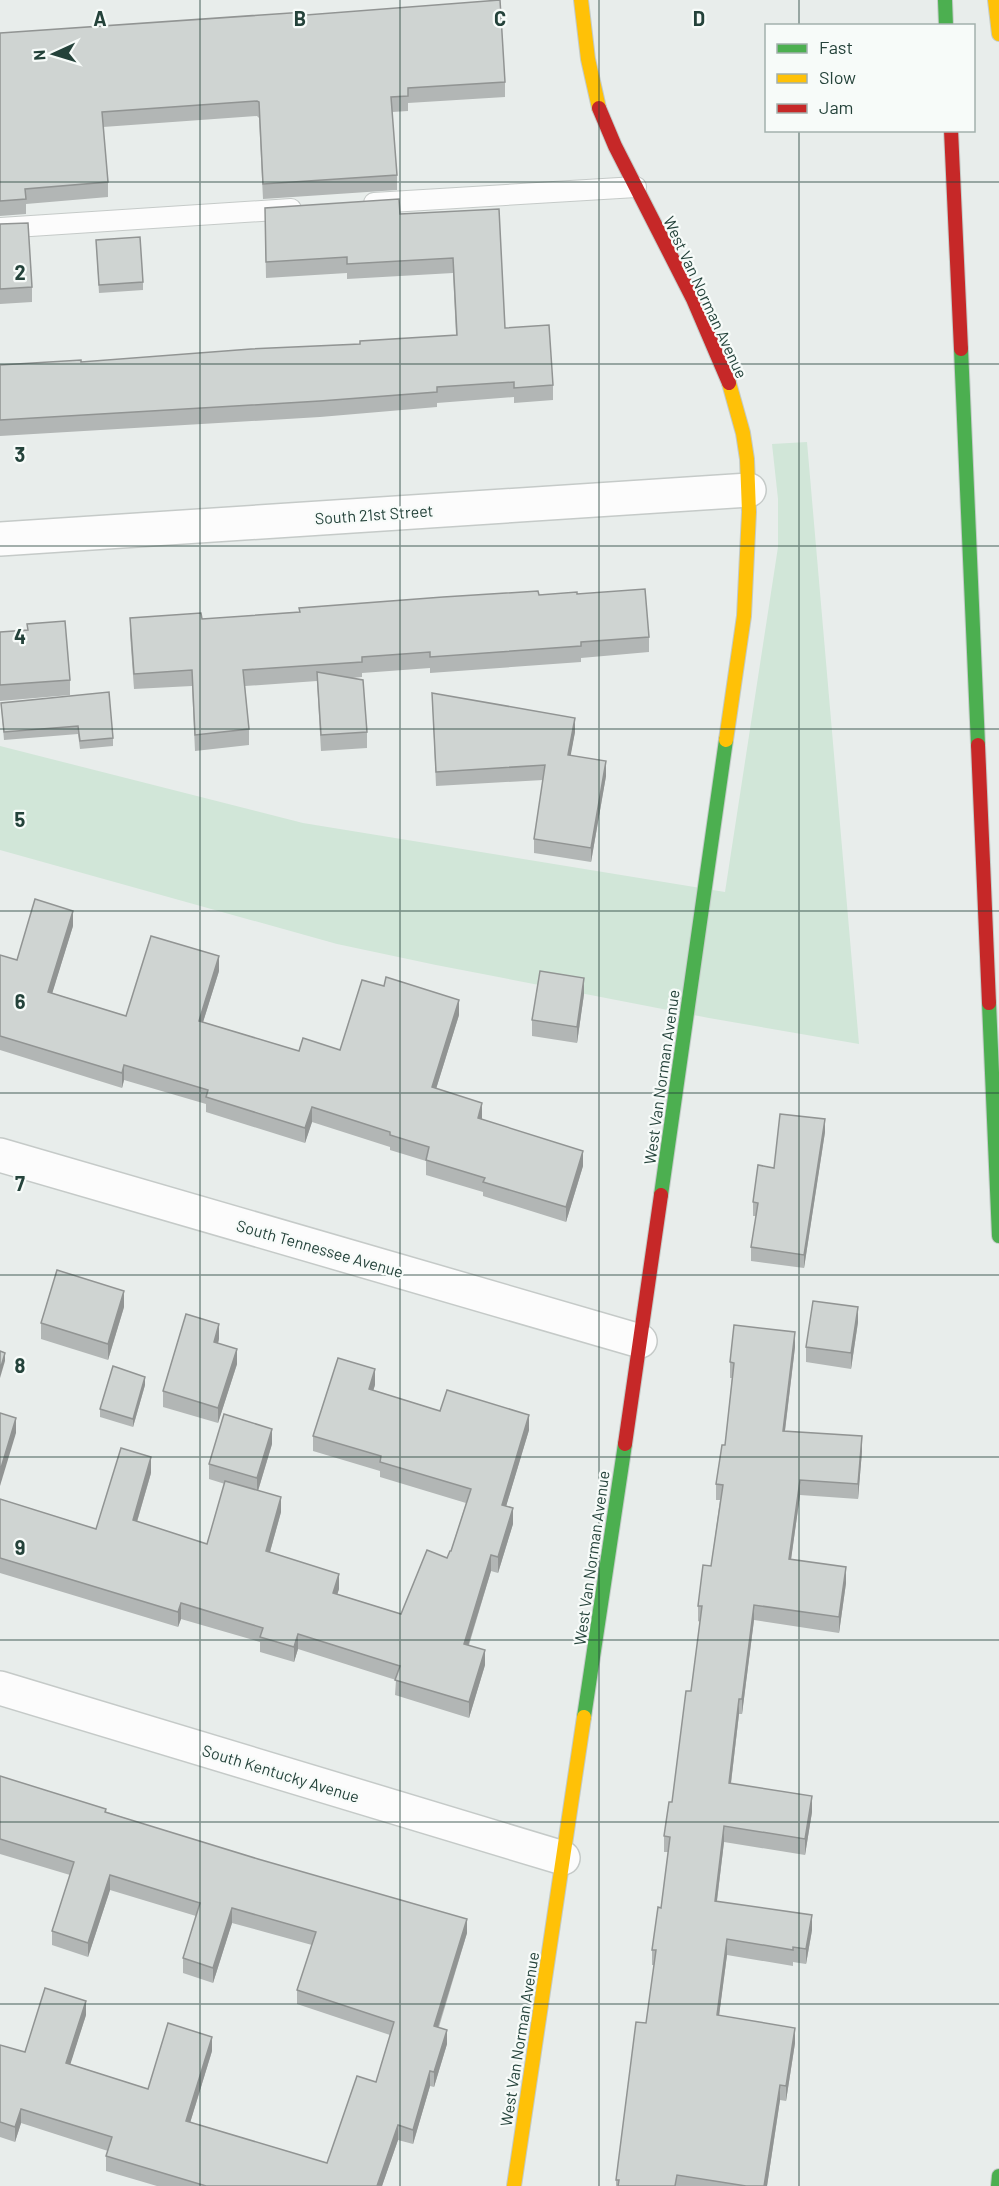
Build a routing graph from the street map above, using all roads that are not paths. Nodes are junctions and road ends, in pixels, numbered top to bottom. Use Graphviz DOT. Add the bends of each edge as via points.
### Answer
graph roads {
  1 [pos="581,0"];
  2 [pos="945,0"];
  3 [pos="996,0"];
  4 [pos="946,24"];
  5 [pos="999,34"];
  6 [pos="951,132"];
  7 [pos="636,187"];
  8 [pos="357,205"];
  9 [pos="309,208"];
  10 [pos="0,228"];
  11 [pos="749,490"];
  12 [pos="0,539"];
  13 [pos="0,1155"];
  14 [pos="999,1236"];
  15 [pos="640,1341"];
  16 [pos="0,1688"];
  17 [pos="563,1858"];
  18 [pos="999,2176"];
  19 [pos="514,2186"];
  20 [pos="998,2186"];
  1 -- 7 [label="main road, West Van Norman Avenue" via="590,76 603,118"];
  2 -- 4 [label="main road"];
  3 -- 5 [label="main road"];
  6 -- 14 [label="main road"];
  7 -- 8 [label="lane"];
  7 -- 11 [label="main road, West Van Norman Avenue" via="723,366 738,411"];
  9 -- 10 [label="lane"];
  11 -- 12 [label="street, South 21st Street"];
  11 -- 15 [label="main road, West Van Norman Avenue" via="744,616"];
  13 -- 15 [label="street, South Tennessee Avenue"];
  15 -- 17 [label="main road, West Van Norman Avenue"];
  16 -- 17 [label="street, South Kentucky Avenue"];
  17 -- 19 [label="main road, West Van Norman Avenue"];
  18 -- 20 [label="main road"];
}
